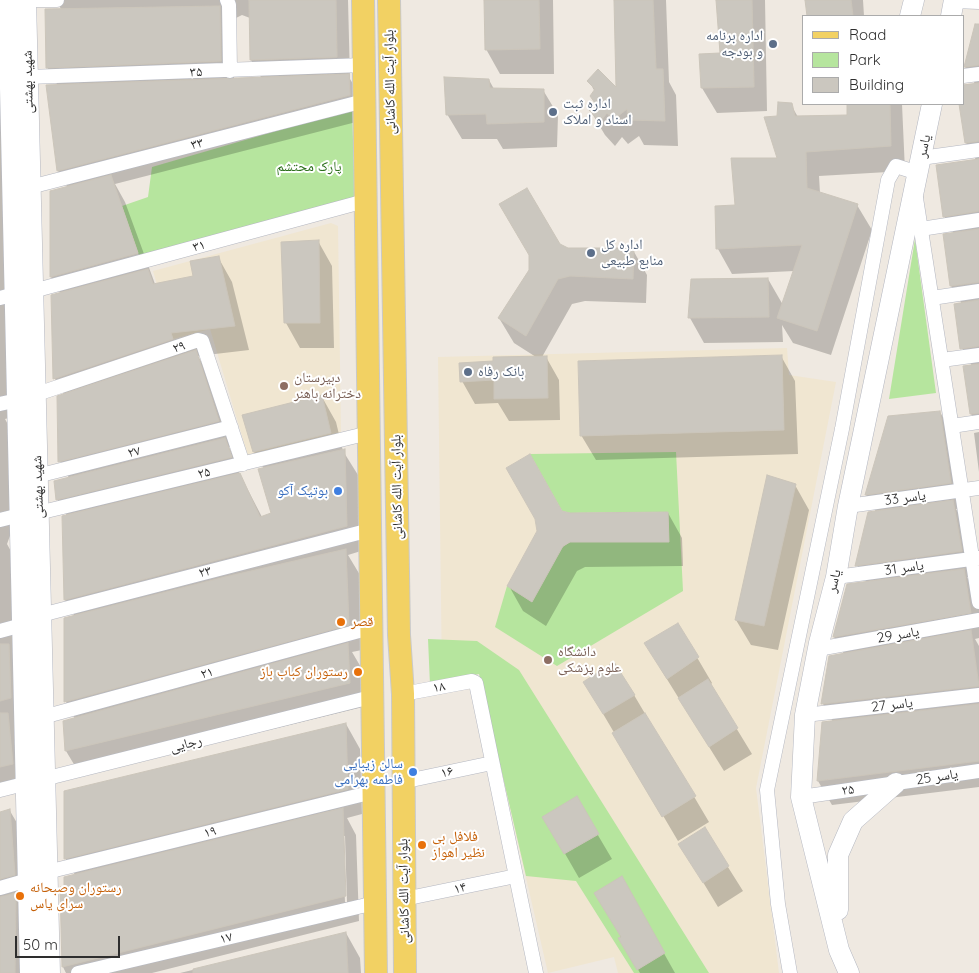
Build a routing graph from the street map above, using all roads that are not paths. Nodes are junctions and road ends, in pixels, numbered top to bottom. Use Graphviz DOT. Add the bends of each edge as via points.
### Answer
graph roads {
  1 [pos="8,0"];
  2 [pos="26,0"];
  3 [pos="57,0"];
  4 [pos="227,0"];
  5 [pos="363,0"];
  6 [pos="389,0"];
  7 [pos="914,0"];
  8 [pos="979,2"];
  9 [pos="953,6"];
  10 [pos="910,15"];
  11 [pos="4,33"];
  12 [pos="364,65"];
  13 [pos="230,71"];
  14 [pos="979,74"];
  15 [pos="964,76"];
  16 [pos="28,77"];
  17 [pos="364,101"];
  18 [pos="932,105"];
  19 [pos="6,114"];
  20 [pos="979,150"];
  21 [pos="918,173"];
  22 [pos="14,193"];
  23 [pos="365,201"];
  24 [pos="979,220"];
  25 [pos="921,229"];
  26 [pos="979,291"];
  27 [pos="16,295"];
  28 [pos="932,298"];
  29 [pos="979,355"];
  30 [pos="942,360"];
  31 [pos="17,399"];
  32 [pos="979,422"];
  33 [pos="952,426"];
  34 [pos="231,427"];
  35 [pos="368,433"];
  36 [pos="243,464"];
  37 [pos="38,476"];
  38 [pos="979,488"];
  39 [pos="962,490"];
  40 [pos="848,506"];
  41 [pos="29,514"];
  42 [pos="0,520"];
  43 [pos="370,530"];
  44 [pos="976,558"];
  45 [pos="836,577"];
  46 [pos="979,602"];
  47 [pos="41,615"];
  48 [pos="979,620"];
  49 [pos="22,625"];
  50 [pos="370,628"];
  51 [pos="0,631"];
  52 [pos="818,649"];
  53 [pos="403,694"];
  54 [pos="979,695"];
  55 [pos="372,697"];
  56 [pos="805,715"];
  57 [pos="43,717"];
  58 [pos="492,763"];
  59 [pos="979,771"];
  60 [pos="46,779"];
  61 [pos="402,782"];
  62 [pos="896,783"];
  63 [pos="26,784"];
  64 [pos="0,790"];
  65 [pos="373,792"];
  66 [pos="801,797"];
  67 [pos="47,872"];
  68 [pos="516,876"];
  69 [pos="28,880"];
  70 [pos="0,888"];
  71 [pos="404,900"];
  72 [pos="375,902"];
  73 [pos="839,950"];
  74 [pos="30,973"];
  75 [pos="50,973"];
  76 [pos="78,973"];
  77 [pos="376,973"];
  78 [pos="405,973"];
  79 [pos="536,973"];
  80 [pos="790,973"];
  81 [pos="848,973"];
  1 -- 11 [label="main road, شهید بهشتی"];
  2 -- 3 [label="street"];
  2 -- 16 [label="main road, شهید بهشتی"];
  4 -- 13 [label="street" via="230,4"];
  5 -- 12 [label="main road, بلوار آیت الله کاشانی"];
  6 -- 53 [label="main road, بلوار آیت الله کاشانی" via="399,626"];
  7 -- 10 [label="main road"];
  8 -- 9 [label="street"];
  11 -- 19 [label="main road, شهید بهشتی"];
  12 -- 13 [label="street, ۳۵"];
  12 -- 17 [label="main road, بلوار آیت الله کاشانی"];
  13 -- 16 [label="street, ۳۵"];
  14 -- 15 [label="street"];
  16 -- 22 [label="main road, شهید بهشتی"];
  17 -- 22 [label="street, ۳۳"];
  17 -- 23 [label="main road, بلوار آیت الله کاشانی"];
  18 -- 21 [label="main road, یاسر"];
  19 -- 22 [label="main road, شهید بهشتی"];
  20 -- 21 [label="street"];
  21 -- 25 [label="street, یاسر"];
  21 -- 40 [label="main road, یاسر"];
  21 -- 80 [label="street" via="896,166 888,180 842,429 767,790 778,904"];
  22 -- 27 [label="main road, شهید بهشتی"];
  23 -- 27 [label="street, ۳۱"];
  23 -- 35 [label="main road, بلوار آیت الله کاشانی"];
  24 -- 25 [label="street"];
  25 -- 28 [label="street, یاسر"];
  26 -- 28 [label="street"];
  27 -- 31 [label="main road, شهید بهشتی"];
  28 -- 30 [label="street, یاسر"];
  29 -- 30 [label="street"];
  30 -- 33 [label="street, یاسر"];
  31 -- 34 [label="street, ۲۹" via="198,340 204,345"];
  31 -- 37 [label="main road, شهید بهشتی"];
  31 -- 41 [label="main road, شهید بهشتی"];
  32 -- 33 [label="street"];
  33 -- 39 [label="street, یاسر"];
  34 -- 36 [label="street, ۲۹"];
  34 -- 37 [label="street, ۲۷"];
  35 -- 36 [label="street, ۲۵"];
  35 -- 43 [label="main road, بلوار آیت الله کاشانی"];
  36 -- 41 [label="street, ۲۵"];
  37 -- 41 [label="main road, شهید بهشتی"];
  38 -- 39 [label="street, یاسر 33"];
  39 -- 40 [label="street, یاسر 33"];
  39 -- 44 [label="street, یاسر"];
  40 -- 45 [label="main road, یاسر"];
  41 -- 42 [label="street, ۲۵"];
  41 -- 47 [label="main road, شهید بهشتی"];
  41 -- 49 [label="main road, شهید بهشتی"];
  43 -- 47 [label="street, ۲۳"];
  43 -- 50 [label="main road, بلوار آیت الله کاشانی"];
  44 -- 45 [label="street, یاسر 31"];
  44 -- 46 [label="street, یاسر"];
  45 -- 52 [label="main road, یاسر"];
  47 -- 57 [label="main road, شهید بهشتی"];
  48 -- 52 [label="street, یاسر 29"];
  49 -- 51 [label="street"];
  49 -- 63 [label="main road, شهید بهشتی"];
  50 -- 55 [label="main road, بلوار آیت الله کاشانی"];
  50 -- 57 [label="street, ۲۱"];
  52 -- 56 [label="main road, یاسر"];
  53 -- 58 [label="street, ۱۸" via="475,681"];
  53 -- 61 [label="main road, بلوار آیت الله کاشانی"];
  54 -- 56 [label="street, یاسر 27"];
  55 -- 60 [label="street, رجایی"];
  55 -- 65 [label="main road, بلوار آیت الله کاشانی"];
  56 -- 66 [label="main road, یاسر"];
  57 -- 60 [label="main road, شهید بهشتی"];
  58 -- 61 [label="street, ۱۶"];
  58 -- 68 [label="street"];
  59 -- 62 [label="street, یاسر 25"];
  60 -- 63 [label="street, رجایی"];
  60 -- 67 [label="main road, شهید بهشتی"];
  61 -- 71 [label="main road, بلوار آیت الله کاشانی"];
  62 -- 66 [label="street, ۲۵"];
  62 -- 73 [label="main road" via="853,822 838,855"];
  63 -- 64 [label="street, رجایی"];
  63 -- 69 [label="main road, شهید بهشتی"];
  65 -- 67 [label="street, ۱۹"];
  65 -- 72 [label="main road, بلوار آیت الله کاشانی"];
  66 -- 73 [label="main road, یاسر"];
  67 -- 75 [label="main road, شهید بهشتی"];
  68 -- 71 [label="street, ۱۴"];
  68 -- 79 [label="street"];
  69 -- 70 [label="street"];
  69 -- 74 [label="main road, شهید بهشتی"];
  71 -- 78 [label="main road, بلوار آیت الله کاشانی"];
  72 -- 76 [label="street, ۱۷"];
  72 -- 77 [label="main road, بلوار آیت الله کاشانی"];
  73 -- 81 [label="main road, یاسر"];
}
